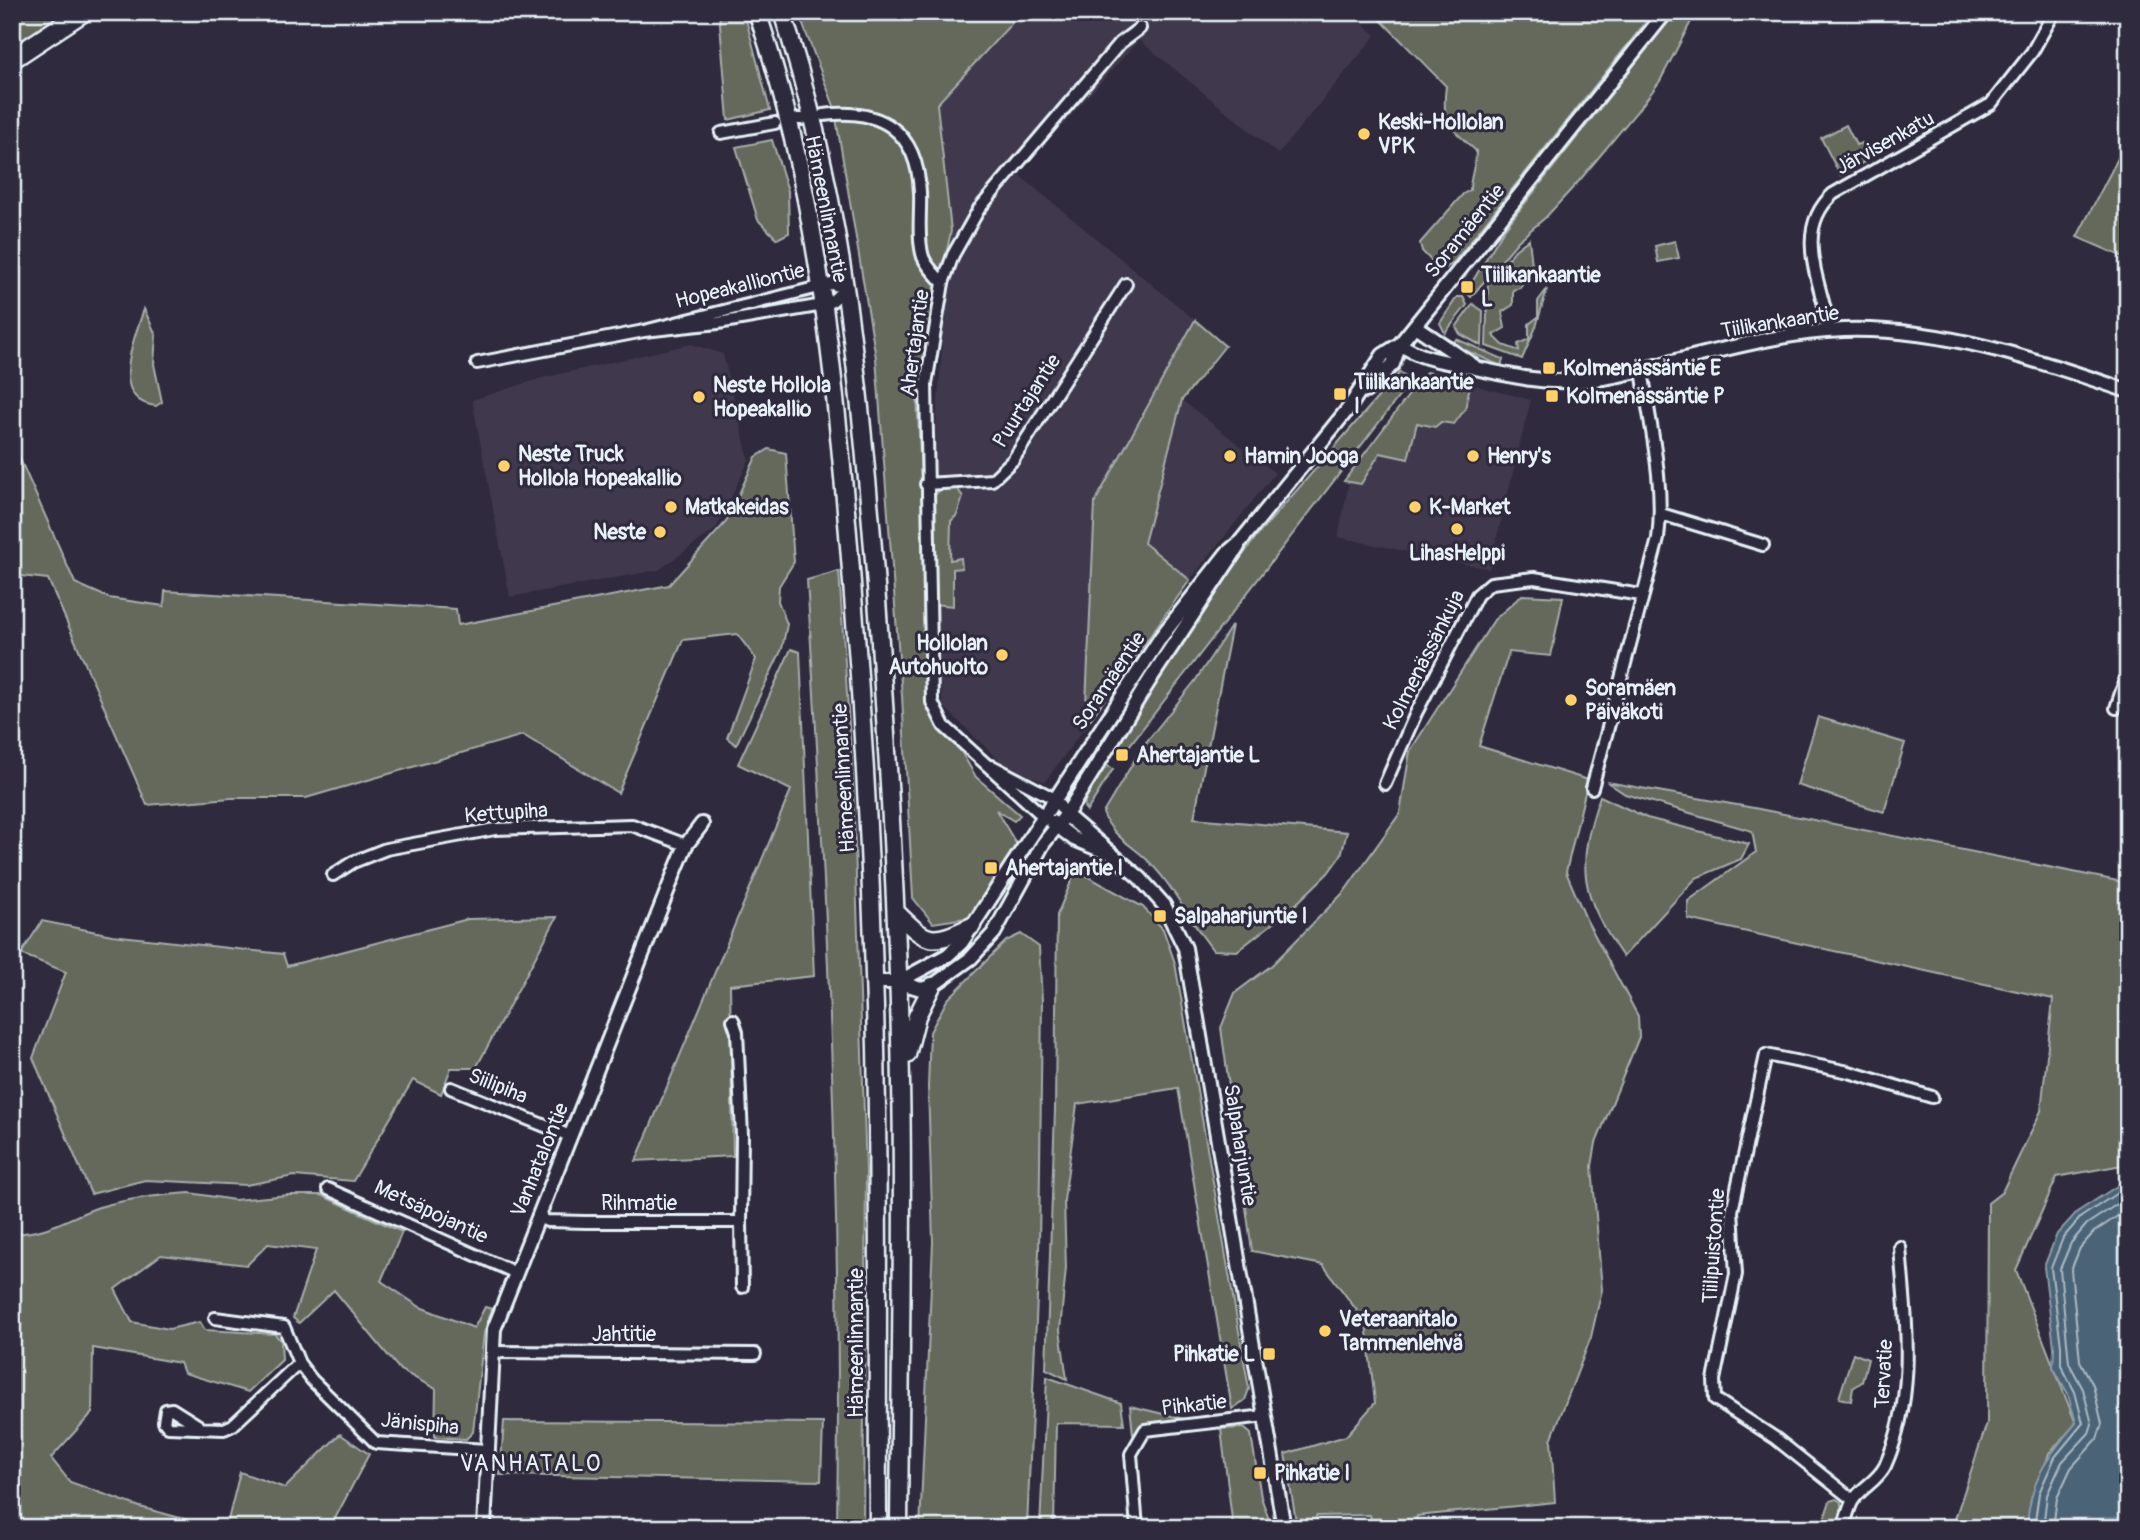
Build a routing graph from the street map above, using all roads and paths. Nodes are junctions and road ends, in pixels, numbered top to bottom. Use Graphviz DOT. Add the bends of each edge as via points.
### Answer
graph roads {
  1 [pos="83,12"];
  2 [pos="757,12"];
  3 [pos="782,12"];
  4 [pos="1666,12"];
  5 [pos="2051,18"];
  6 [pos="1140,28"];
  7 [pos="12,59"];
  8 [pos="823,115"];
  9 [pos="775,123"];
  10 [pos="721,132"];
  11 [pos="943,283"];
  12 [pos="1126,284"];
  13 [pos="820,286"];
  14 [pos="846,288"];
  15 [pos="823,305"];
  16 [pos="1415,326"];
  17 [pos="644,331"];
  18 [pos="1830,331"];
  19 [pos="1400,344"];
  20 [pos="478,363"];
  21 [pos="1477,368"];
  22 [pos="1642,370"];
  23 [pos="2128,391"];
  24 [pos="926,484"];
  25 [pos="1661,514"];
  26 [pos="1241,541"];
  27 [pos="1763,545"];
  28 [pos="1642,595"];
  29 [pos="2128,671"];
  30 [pos="2116,708"];
  31 [pos="977,758"];
  32 [pos="1385,783"];
  33 [pos="1592,788"];
  34 [pos="1055,799"];
  35 [pos="1043,816"];
  36 [pos="1062,821"];
  37 [pos="702,824"];
  38 [pos="686,845"];
  39 [pos="332,875"];
  40 [pos="896,912"];
  41 [pos="972,926"];
  42 [pos="874,982"];
  43 [pos="898,982"];
  44 [pos="932,986"];
  45 [pos="733,1020"];
  46 [pos="451,1088"];
  47 [pos="901,1088"];
  48 [pos="1932,1097"];
  49 [pos="570,1136"];
  50 [pos="328,1189"];
  51 [pos="538,1217"];
  52 [pos="741,1223"];
  53 [pos="1900,1247"];
  54 [pos="516,1273"];
  55 [pos="742,1287"];
  56 [pos="215,1318"];
  57 [pos="492,1352"];
  58 [pos="755,1354"];
  59 [pos="299,1363"];
  60 [pos="1265,1416"];
  61 [pos="199,1426"];
  62 [pos="487,1450"];
  63 [pos="1853,1500"];
  64 [pos="484,1528"];
  65 [pos="878,1528"];
  66 [pos="899,1528"];
  67 [pos="1137,1528"];
  68 [pos="1284,1528"];
  69 [pos="1843,1528"];
  1 -- 7 [label="highway"];
  2 -- 13 [label="main road, Hämeenlinnantie" via="799,174"];
  3 -- 14 [label="main road, Hämeenlinnantie" via="827,186"];
  4 -- 16 [label="street, Soramäentie"];
  5 -- 18 [label="street, Järvisenkatu" via="2032,52 1991,104 1833,194 1820,206 1809,237"];
  6 -- 11 [label="street, Ahertajantie" via="1119,43 979,209"];
  8 -- 11 [label="street" via="857,112 874,116 900,134 913,158 920,188 923,257"];
  9 -- 10 [label="street"];
  11 -- 24 [label="street, Ahertajantie" via="926,384"];
  12 -- 24 [label="street, Puurtajantie" via="1013,460 992,480"];
  13 -- 14 [label="street, Hopeakalliontie"];
  13 -- 15 [label="main road, Hämeenlinnantie"];
  13 -- 17 [label="street, Hopeakalliontie"];
  14 -- 15 [label="street, Hopeakalliontie"];
  14 -- 40 [label="main road, Hämeenlinnantie" via="866,458"];
  15 -- 17 [label="street, Hopeakalliontie"];
  15 -- 42 [label="main road, Hämeenlinnantie" via="842,459 861,692"];
  16 -- 19 [label="street, Soramäentie"];
  16 -- 21 [label="street, Tiilikankaantie"];
  17 -- 20 [label="street, Hopeakalliontie"];
  18 -- 22 [label="street, Tiilikankaantie" via="1774,339"];
  18 -- 23 [label="street, Tiilikankaantie" via="1876,330 1938,338 2034,361"];
  19 -- 21 [label="street, Tiilikankaantie" via="1429,360"];
  19 -- 26 [label="street, Soramäentie" via="1382,355 1348,409"];
  21 -- 22 [label="street, Tiilikankaantie" via="1552,382"];
  22 -- 25 [label="street"];
  24 -- 31 [label="street, Ahertajantie" via="932,702 944,726"];
  25 -- 27 [label="street"];
  25 -- 28 [label="street"];
  26 -- 34 [label="street, Soramäentie" via="1161,636"];
  26 -- 36 [label="street, Soramäentie"];
  28 -- 32 [label="street, Kolmenässänkuja" via="1534,578 1491,583 1476,595"];
  28 -- 33 [label="street"];
  29 -- 30 [label="street"];
  31 -- 34 [label="street, Ahertajantie"];
  31 -- 35 [label="street, Ahertajantie"];
  34 -- 35 [label="street, Soramäentie"];
  34 -- 36 [label="street, Ahertajantie"];
  35 -- 36 [label="street"];
  35 -- 41 [label="street, Soramäentie"];
  36 -- 44 [label="street, Soramäentie" via="1043,844 994,933 971,958"];
  36 -- 60 [label="street, Salpaharjuntie" via="1074,839 1110,854 1140,878 1164,905 1185,948"];
  37 -- 38 [label="street, Vanhatalontie"];
  38 -- 39 [label="street, Kettupiha" via="632,825 495,829 386,849"];
  38 -- 49 [label="street, Vanhatalontie"];
  40 -- 41 [label="main road" via="928,939 942,940"];
  40 -- 43 [label="main road, Hämeenlinnantie"];
  41 -- 43 [label="street, Soramäentie" via="948,954"];
  42 -- 43 [label="street, Soramäentie"];
  42 -- 65 [label="main road, Hämeenlinnantie"];
  43 -- 44 [label="street, Soramäentie" via="920,989"];
  43 -- 47 [label="main road, Hämeenlinnantie"];
  44 -- 47 [label="main road" via="911,1037"];
  45 -- 52 [label="street" via="742,1135"];
  46 -- 49 [label="street, Siilipiha"];
  47 -- 66 [label="main road, Hämeenlinnantie"];
  48 -- 63 [label="street, Tiilipuistontie" via="1849,1072 1766,1055 1732,1211 1736,1273 1714,1380 1716,1399 1776,1438"];
  49 -- 51 [label="street, Vanhatalontie"];
  50 -- 54 [label="street, Metsäpojantie"];
  51 -- 52 [label="street, Rihmatie" via="547,1221"];
  51 -- 54 [label="street, Vanhatalontie"];
  52 -- 55 [label="street"];
  53 -- 63 [label="street, Tervatie" via="1904,1410 1884,1469"];
  54 -- 57 [label="street, Vanhatalontie" via="494,1329"];
  56 -- 59 [label="street, Jänispiha" via="284,1327"];
  57 -- 58 [label="street, Jahtitie"];
  57 -- 62 [label="street, Vanhatalontie"];
  59 -- 61 [label="street" via="233,1425"];
  59 -- 62 [label="street, Jänispiha" via="376,1443"];
  60 -- 67 [label="street, Pihkatie" via="1144,1430 1131,1454"];
  60 -- 68 [label="street, Salpaharjuntie"];
  62 -- 64 [label="street, Vanhatalontie"];
  63 -- 69 [label="street, Tervatie"];
}
